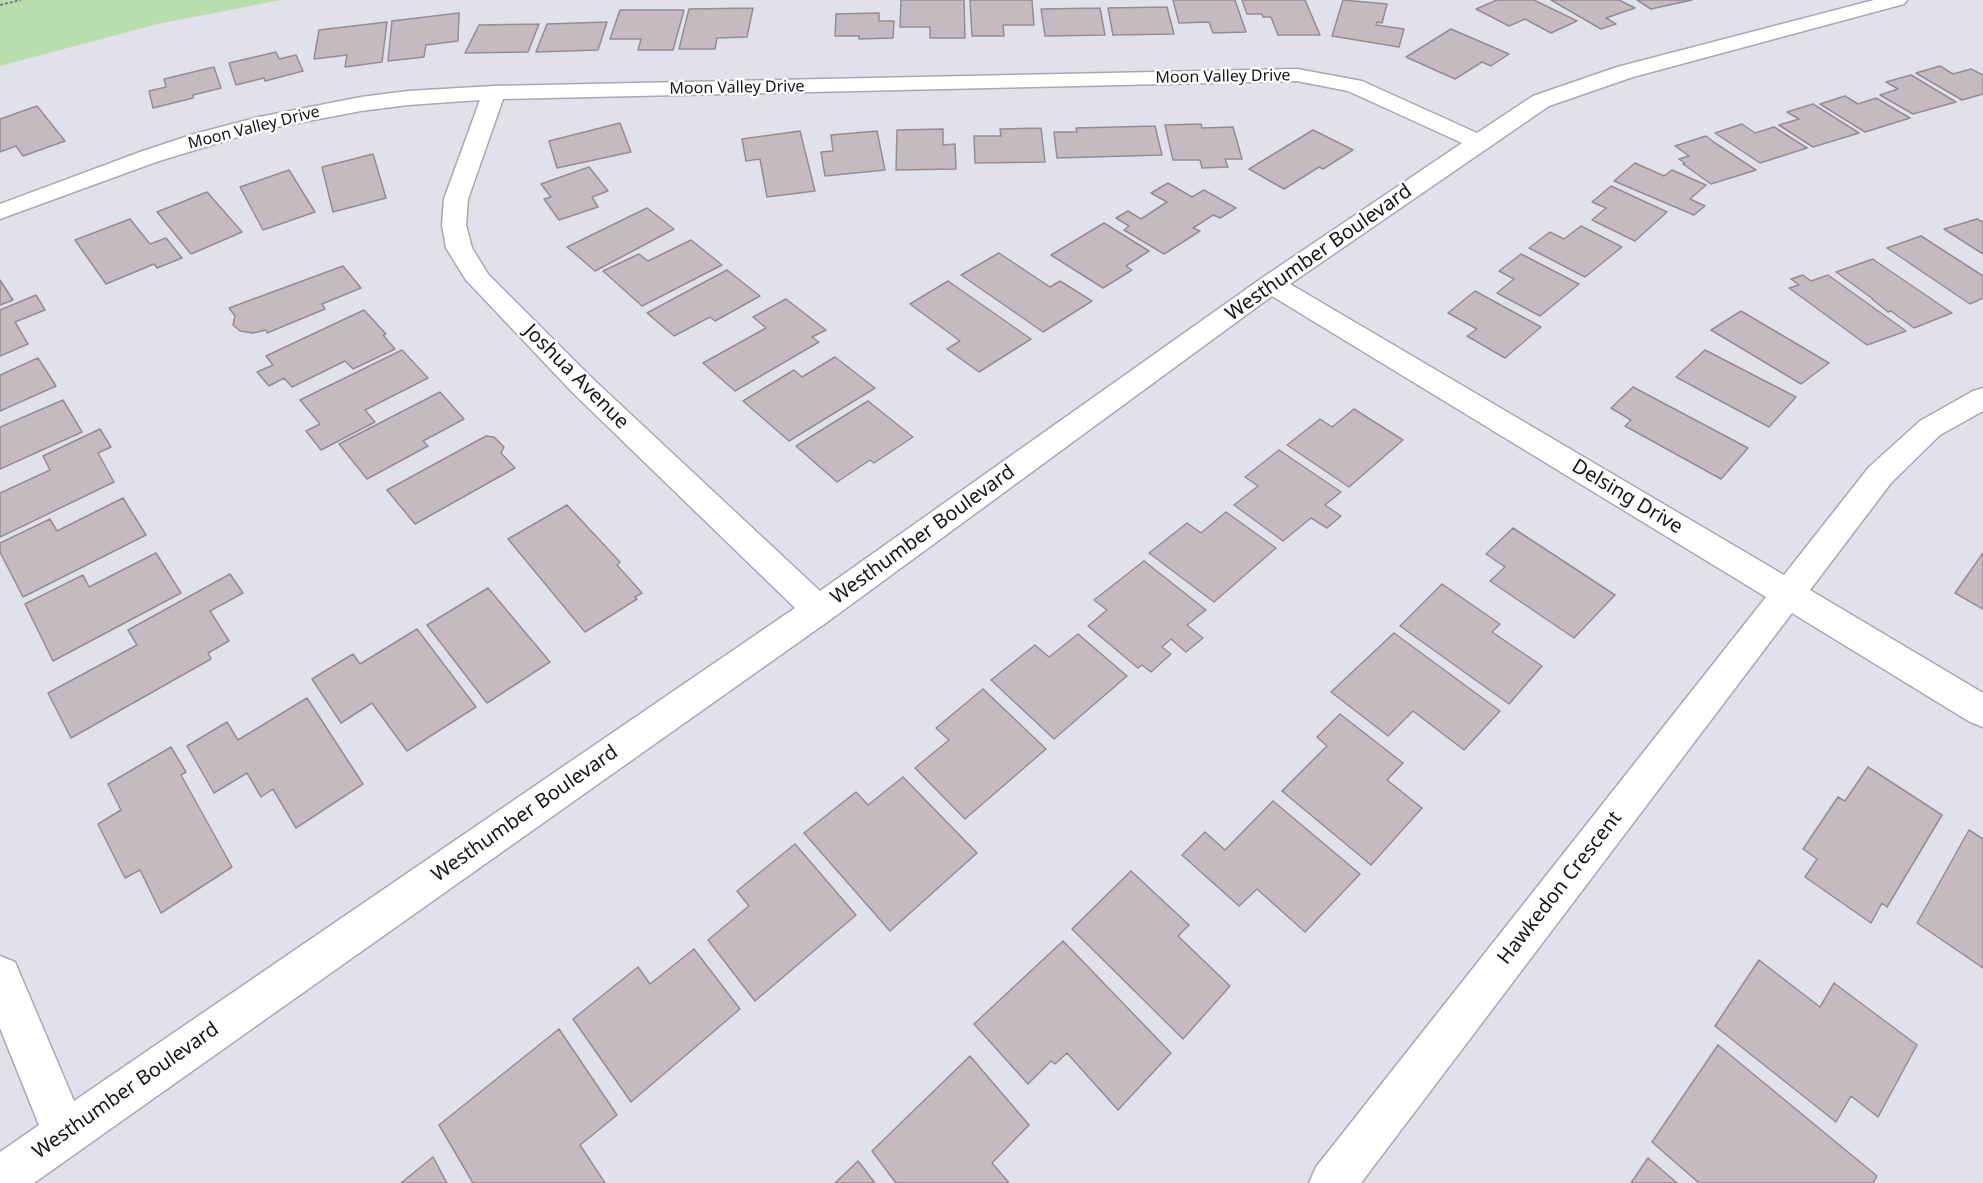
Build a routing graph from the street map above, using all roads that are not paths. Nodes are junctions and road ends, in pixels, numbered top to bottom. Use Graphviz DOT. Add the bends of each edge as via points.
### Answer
graph roads {
  1 [pos="1897,0"];
  2 [pos="494,93"];
  3 [pos="1478,142"];
  4 [pos="0,212"];
  5 [pos="1271,285"];
  6 [pos="1983,398"];
  7 [pos="1787,594"];
  8 [pos="818,610"];
  9 [pos="1983,711"];
  10 [pos="0,978"];
  11 [pos="65,1133"];
  12 [pos="0,1179"];
  13 [pos="1332,1183"];
  1 -- 3 [label="street, Westhumber Boulevard" via="1573,89 1541,102"];
  2 -- 3 [label="street, Moon Valley Drive" via="1297,75 1354,86"];
  2 -- 4 [label="street, Moon Valley Drive" via="361,104 259,124 148,157"];
  2 -- 8 [label="street, Joshua Avenue" via="456,199 454,225 459,248 479,280 583,386"];
  3 -- 5 [label="street, Westhumber Boulevard"];
  5 -- 7 [label="street, Delsing Drive"];
  5 -- 8 [label="street, Westhumber Boulevard"];
  6 -- 7 [label="street, Hawkedon Crescent" via="1930,428 1880,475"];
  7 -- 9 [label="street, Delsing Drive"];
  7 -- 13 [label="street, Hawkedon Crescent"];
  8 -- 11 [label="street, Westhumber Boulevard"];
  10 -- 11 [label="street"];
  11 -- 12 [label="street, Westhumber Boulevard"];
}
